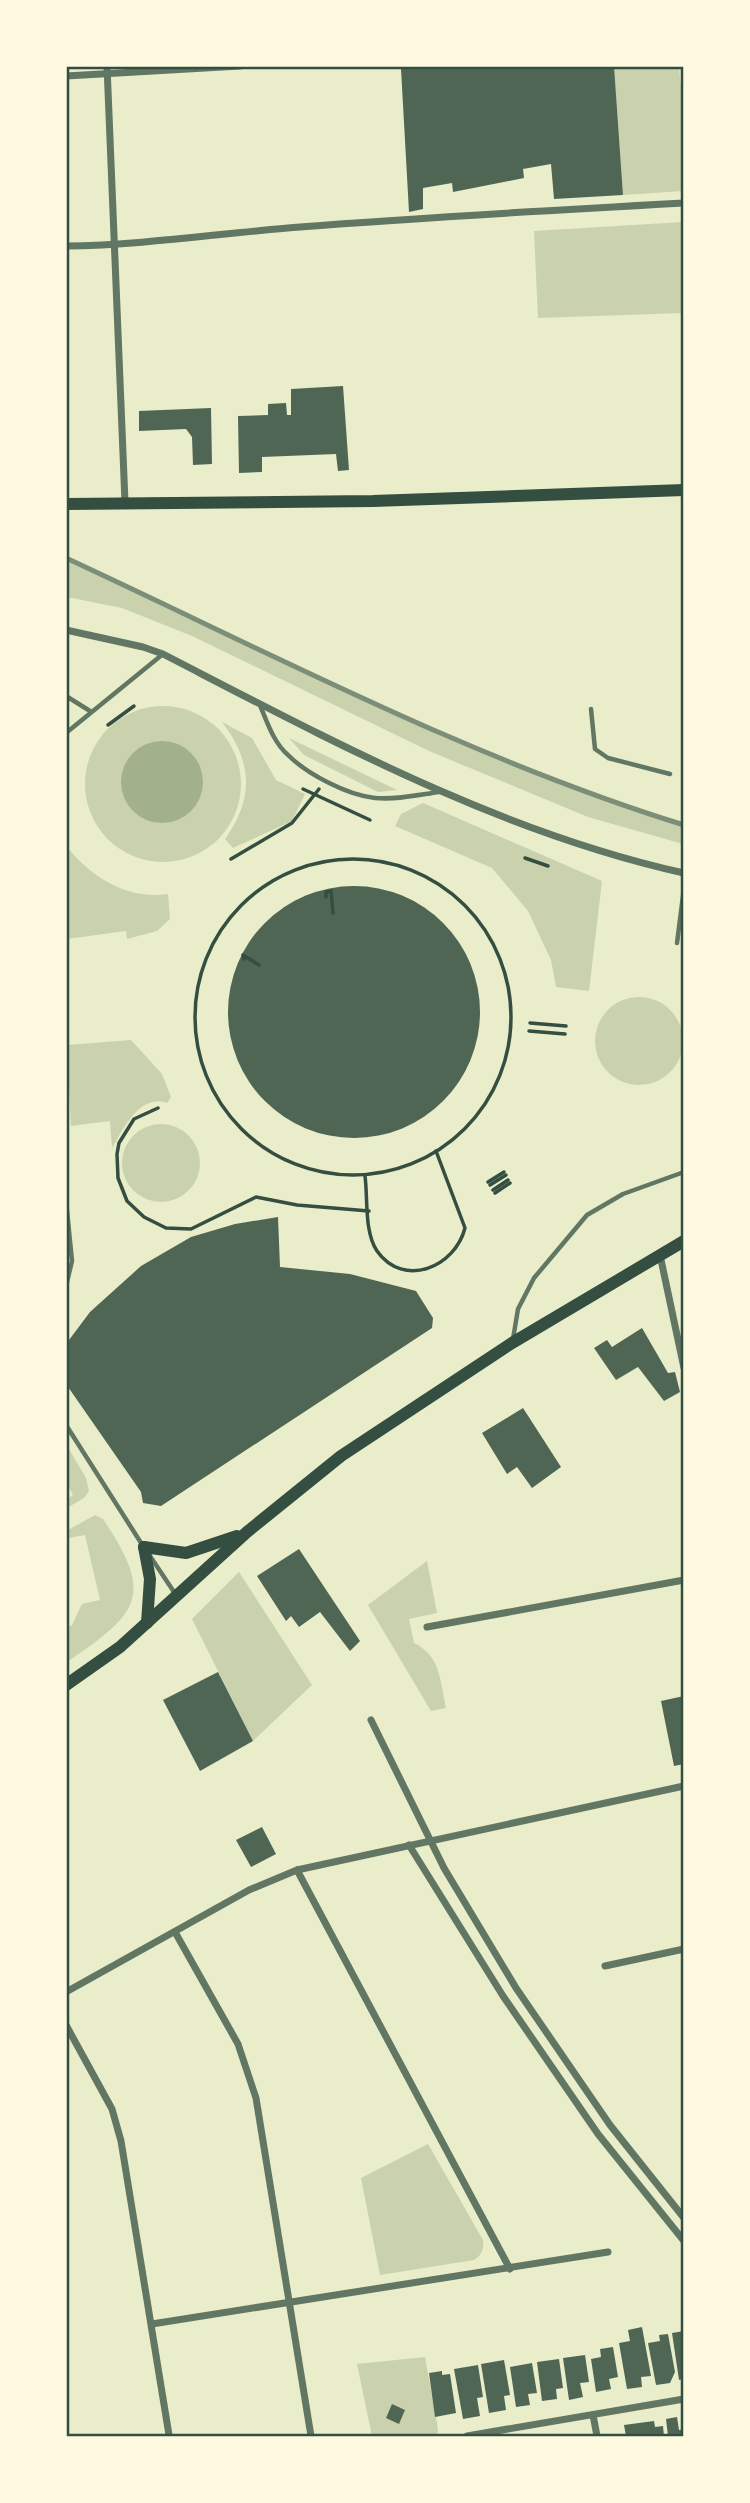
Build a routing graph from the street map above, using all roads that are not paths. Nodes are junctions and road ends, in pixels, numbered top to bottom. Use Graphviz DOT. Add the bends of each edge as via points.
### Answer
graph roads {
  1 [pos="240,66"];
  2 [pos="108,70"];
  3 [pos="66,76"];
  4 [pos="684,203"];
  5 [pos="66,246"];
  6 [pos="114,246"];
  7 [pos="684,490"];
  8 [pos="125,502"];
  9 [pos="66,504"];
  10 [pos="66,630"];
  11 [pos="163,654"];
  12 [pos="66,696"];
  13 [pos="258,703"];
  14 [pos="591,709"];
  15 [pos="90,711"];
  16 [pos="66,733"];
  17 [pos="670,774"];
  18 [pos="440,792"];
  19 [pos="684,873"];
  20 [pos="684,888"];
  21 [pos="677,943"];
  22 [pos="684,1172"];
  23 [pos="66,1201"];
  24 [pos="684,1241"];
  25 [pos="660,1255"];
  26 [pos="66,1286"];
  27 [pos="513,1343"];
  28 [pos="684,1368"];
  29 [pos="66,1425"];
  30 [pos="247,1532"];
  31 [pos="144,1547"];
  32 [pos="684,1580"];
  33 [pos="176,1596"];
  34 [pos="147,1623"];
  35 [pos="427,1627"];
  36 [pos="66,1685"];
  37 [pos="371,1720"];
  38 [pos="684,1786"];
  39 [pos="432,1841"];
  40 [pos="409,1845"];
  41 [pos="297,1870"];
  42 [pos="175,1932"];
  43 [pos="684,1948"];
  44 [pos="605,1966"];
  45 [pos="66,1992"];
  46 [pos="66,2025"];
  47 [pos="684,2218"];
  48 [pos="684,2241"];
  49 [pos="608,2252"];
  50 [pos="510,2269"];
  51 [pos="291,2303"];
  52 [pos="152,2325"];
  53 [pos="684,2399"];
  54 [pos="593,2415"];
  55 [pos="169,2435"];
  56 [pos="311,2437"];
  57 [pos="467,2437"];
  58 [pos="597,2437"];
  1 -- 2 [label="street"];
  2 -- 3 [label="street"];
  2 -- 6 [label="street"];
  4 -- 6 [label="street" via="298,227"];
  5 -- 6 [label="street"];
  6 -- 8 [label="street"];
  7 -- 8 [label="main road" via="373,501"];
  8 -- 9 [label="main road"];
  10 -- 11 [label="street"];
  11 -- 13 [label="street"];
  11 -- 15 [label="lane"];
  12 -- 15 [label="lane"];
  13 -- 18 [label="street"];
  13 -- 18 [label="lane" via="288,756 326,779 372,798"];
  14 -- 17 [label="lane" via="595,749 608,758"];
  15 -- 16 [label="lane"];
  18 -- 19 [label="street" via="584,847"];
  20 -- 21 [label="lane"];
  22 -- 27 [label="lane" via="622,1194 587,1215 534,1278 517,1309"];
  23 -- 26 [label="lane" via="72,1261"];
  24 -- 25 [label="main road"];
  25 -- 27 [label="main road"];
  25 -- 28 [label="street"];
  27 -- 30 [label="main road" via="341,1456"];
  29 -- 31 [label="lane"];
  30 -- 31 [label="main road" via="186,1553"];
  30 -- 33 [label="main road"];
  31 -- 33 [label="lane"];
  31 -- 34 [label="main road" via="150,1579"];
  32 -- 35 [label="street"];
  33 -- 34 [label="main road"];
  34 -- 36 [label="main road"];
  37 -- 39 [label="street"];
  38 -- 39 [label="street"];
  39 -- 40 [label="street"];
  39 -- 47 [label="street" via="516,1988 610,2125"];
  40 -- 41 [label="street"];
  40 -- 48 [label="street" via="503,1996 598,2134"];
  41 -- 42 [label="street" via="249,1890"];
  41 -- 50 [label="street"];
  42 -- 45 [label="street"];
  42 -- 51 [label="street" via="237,2045 256,2098"];
  43 -- 44 [label="street"];
  46 -- 52 [label="street" via="112,2109"];
  49 -- 50 [label="street"];
  50 -- 51 [label="street"];
  51 -- 52 [label="street"];
  51 -- 56 [label="street"];
  52 -- 55 [label="street"];
  53 -- 54 [label="street"];
  54 -- 57 [label="street"];
  54 -- 58 [label="street"];
}
